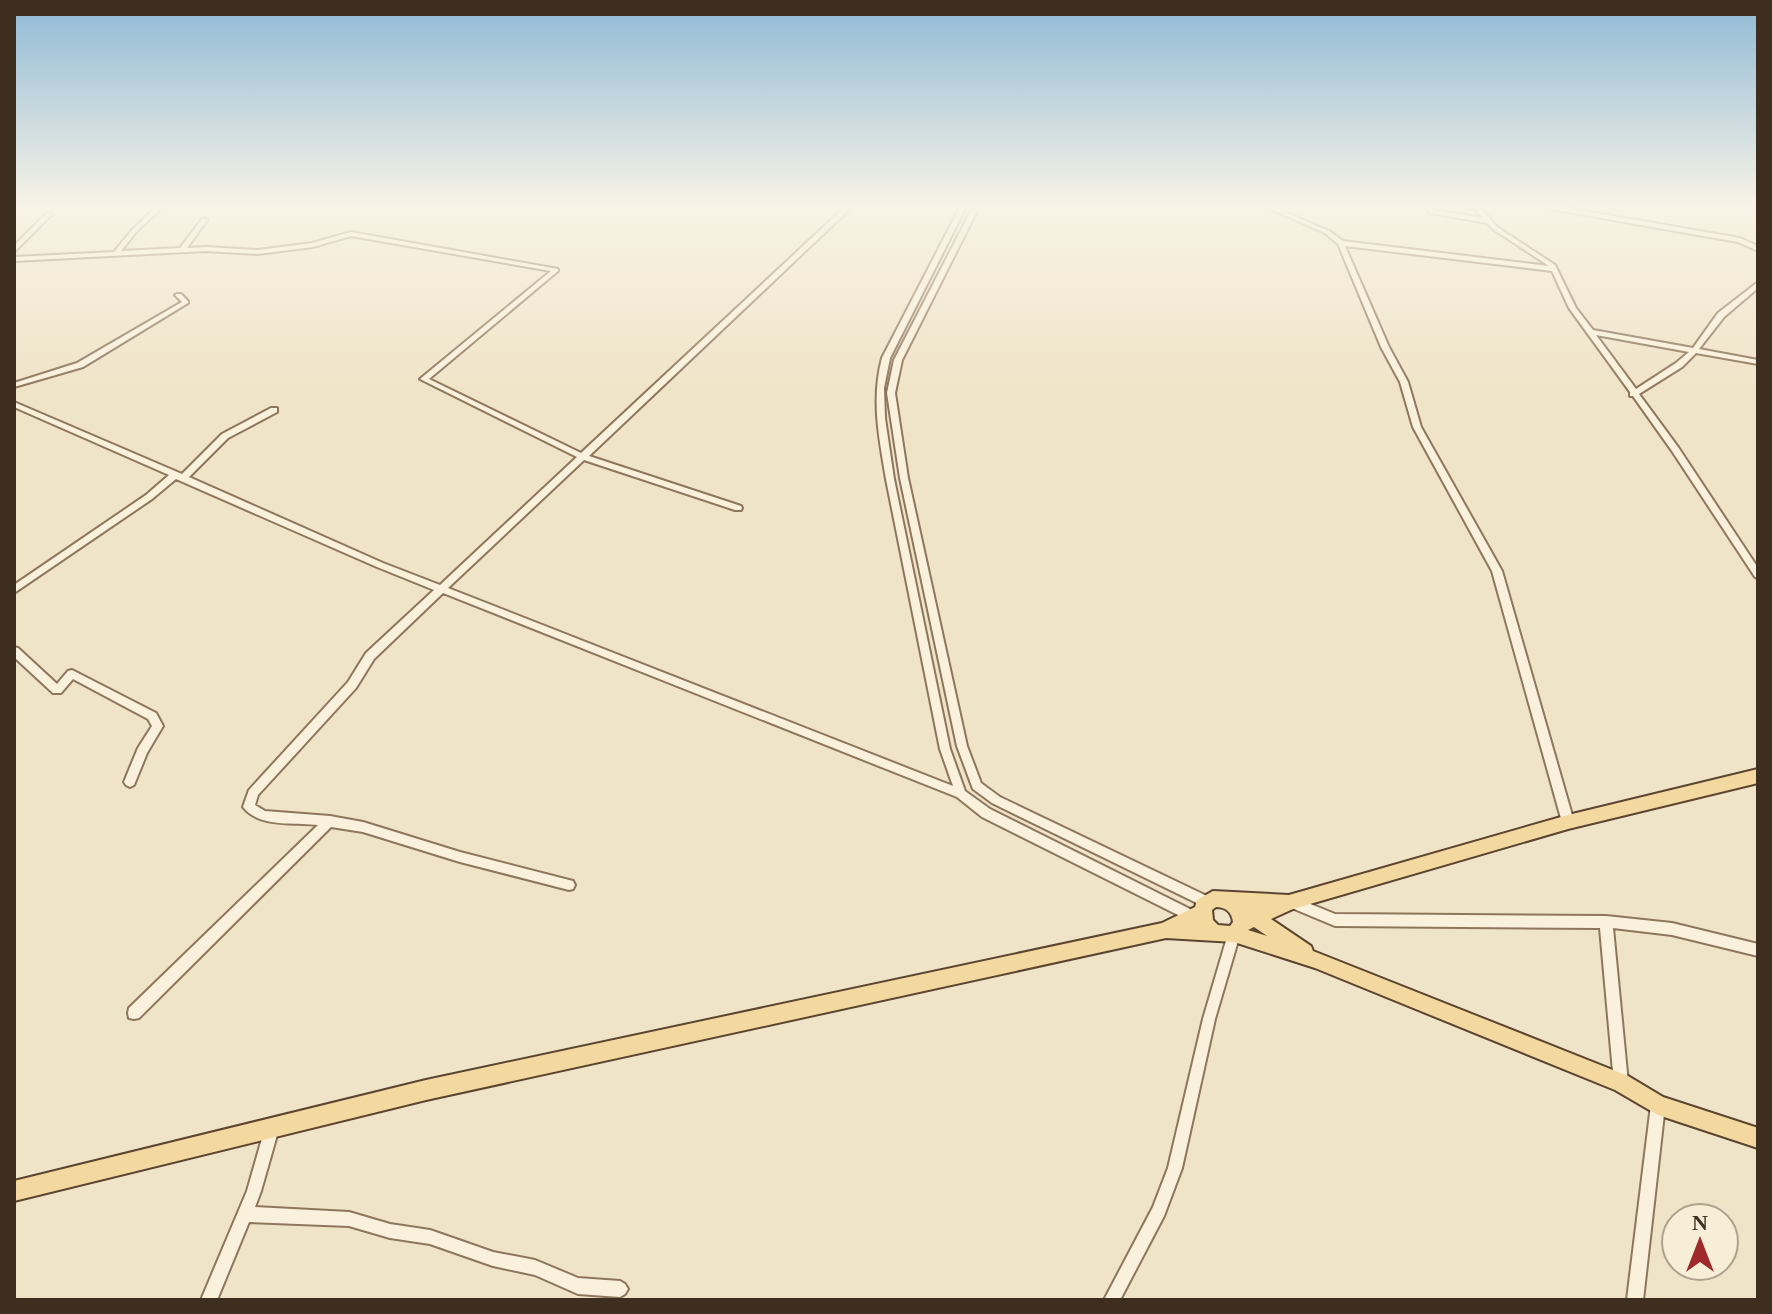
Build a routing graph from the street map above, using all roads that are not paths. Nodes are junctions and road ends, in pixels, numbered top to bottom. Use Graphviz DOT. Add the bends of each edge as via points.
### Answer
graph roads {
  1 [pos="535,266"];
  2 [pos="786,266"];
  3 [pos="933,266"];
  4 [pos="946,266"];
  5 [pos="1351,266"];
  6 [pos="1533,266"];
  7 [pos="1553,266"];
  8 [pos="1555,269"];
  9 [pos="1758,284"];
  10 [pos="179,295"];
  11 [pos="1591,332"];
  12 [pos="1695,350"];
  13 [pos="1758,362"];
  14 [pos="14,385"];
  15 [pos="1633,394"];
  16 [pos="14,404"];
  17 [pos="274,410"];
  18 [pos="583,457"];
  19 [pos="180,476"];
  20 [pos="738,508"];
  21 [pos="1758,575"];
  22 [pos="439,589"];
  23 [pos="14,590"];
  24 [pos="14,651"];
  25 [pos="1758,776"];
  26 [pos="130,782"];
  27 [pos="961,794"];
  28 [pos="330,821"];
  29 [pos="1568,822"];
  30 [pos="569,885"];
  31 [pos="1291,902"];
  32 [pos="1204,917"];
  33 [pos="1240,917"];
  34 [pos="1606,922"];
  35 [pos="1164,931"];
  36 [pos="1758,950"];
  37 [pos="1315,960"];
  38 [pos="134,1013"];
  39 [pos="1621,1083"];
  40 [pos="1658,1105"];
  41 [pos="272,1128"];
  42 [pos="1758,1138"];
  43 [pos="14,1191"];
  44 [pos="244,1214"];
  45 [pos="620,1289"];
  46 [pos="209,1300"];
  47 [pos="1112,1300"];
  48 [pos="1635,1300"];
  1 -- 18 [label="street" via="556,270 424,379"];
  2 -- 18 [label="street"];
  3 -- 27 [label="street" via="886,358 880,393 890,479 933,698"];
  4 -- 32 [label="street" via="898,360 891,393 904,478 962,746 977,786"];
  5 -- 29 [label="street" via="1404,382 1417,427 1497,571"];
  6 -- 8 [label="street"];
  7 -- 8 [label="street"];
  8 -- 11 [label="street"];
  9 -- 12 [label="street" via="1721,315"];
  10 -- 14 [label="street" via="186,302 80,365"];
  11 -- 12 [label="street"];
  11 -- 15 [label="street"];
  12 -- 13 [label="street"];
  12 -- 15 [label="street"];
  15 -- 21 [label="street"];
  16 -- 19 [label="street"];
  17 -- 19 [label="street" via="225,436"];
  18 -- 20 [label="street"];
  18 -- 22 [label="street"];
  19 -- 22 [label="street"];
  19 -- 23 [label="street"];
  22 -- 27 [label="street"];
  22 -- 28 [label="street" via="370,656 352,685 253,793 249,807 263,816"];
  24 -- 26 [label="street" via="57,690 72,674 152,716 158,726"];
  25 -- 29 [label="main road"];
  27 -- 32 [label="street" via="986,813"];
  28 -- 30 [label="street"];
  28 -- 38 [label="street"];
  29 -- 31 [label="main road"];
  31 -- 33 [label="main road"];
  31 -- 33 [label="main road"];
  31 -- 34 [label="street" via="1335,920"];
  32 -- 33 [label="main road" via="1221,899"];
  32 -- 33 [label="main road" via="1225,936"];
  32 -- 35 [label="main road"];
  32 -- 35 [label="main road"];
  33 -- 37 [label="main road"];
  33 -- 37 [label="main road"];
  33 -- 47 [label="street" via="1209,1019 1175,1168 1159,1211"];
  34 -- 36 [label="street" via="1672,929"];
  34 -- 39 [label="street"];
  35 -- 41 [label="main road" via="441,1086"];
  37 -- 39 [label="main road"];
  39 -- 40 [label="main road"];
  40 -- 42 [label="main road"];
  40 -- 48 [label="street"];
  41 -- 43 [label="main road"];
  41 -- 44 [label="street"];
  44 -- 45 [label="street" via="349,1219 430,1237 578,1286"];
  44 -- 46 [label="street"];
}
